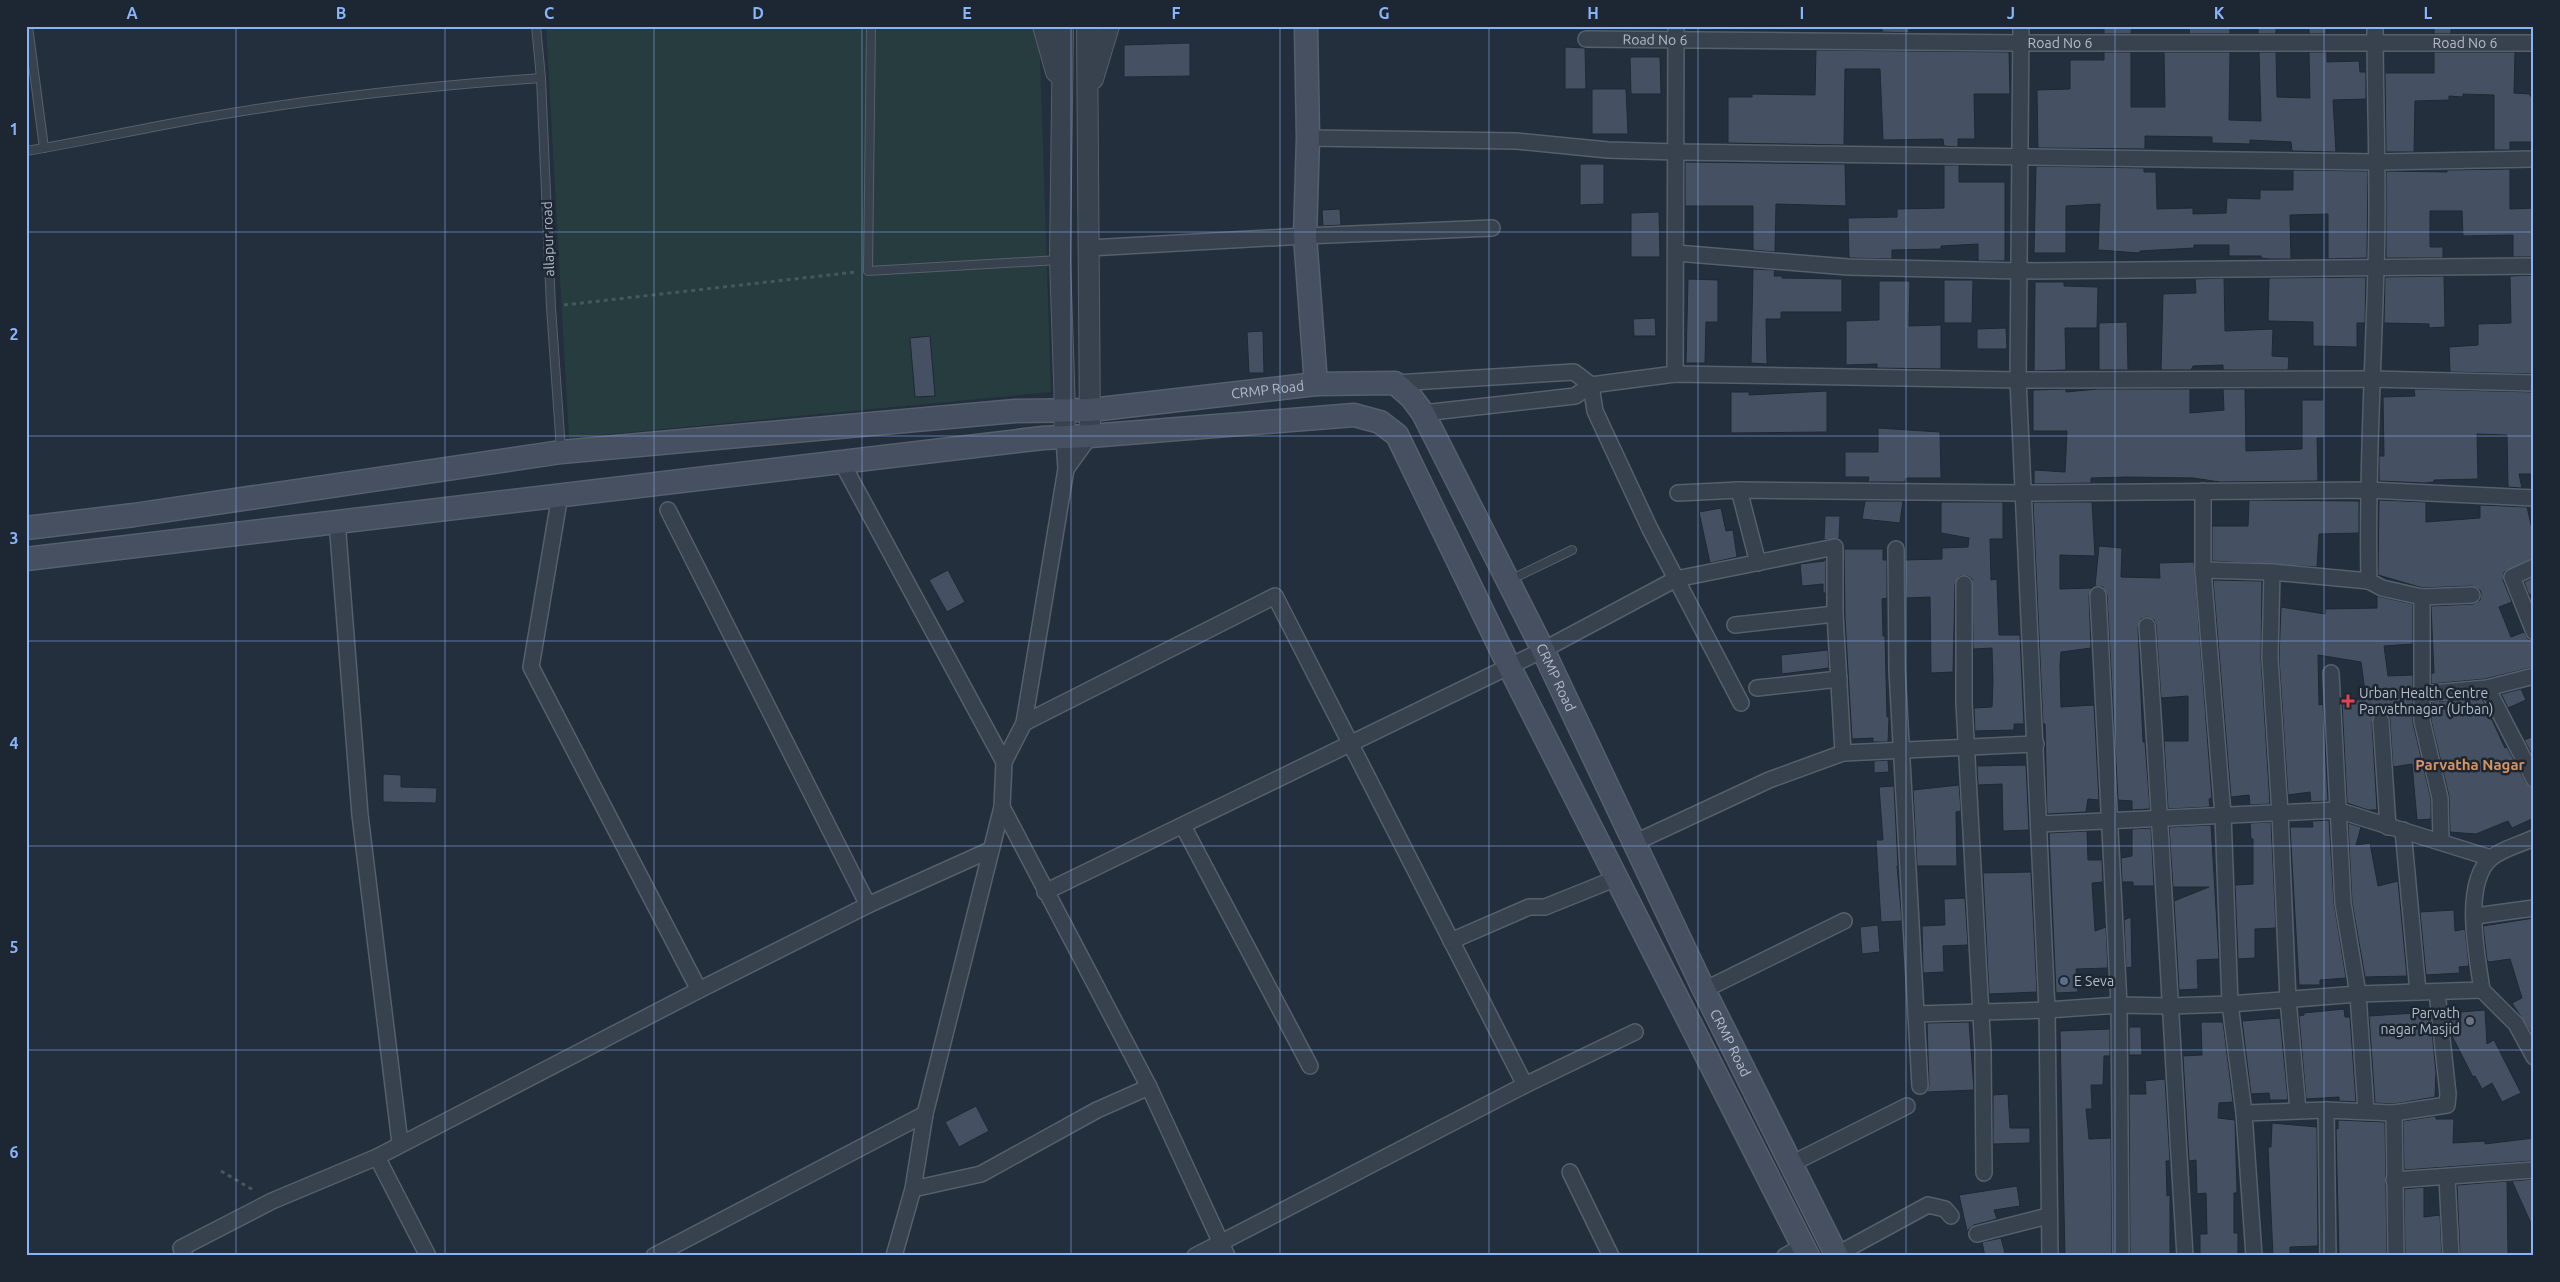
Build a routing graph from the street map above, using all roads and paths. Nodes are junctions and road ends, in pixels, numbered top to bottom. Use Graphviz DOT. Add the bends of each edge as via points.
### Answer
graph roads {
  1 [pos="28,26"];
  2 [pos="536,26"];
  3 [pos="871,26"];
  4 [pos="1043,26"];
  5 [pos="1063,26"];
  6 [pos="1087,26"];
  7 [pos="1109,26"];
  8 [pos="1306,26"];
  9 [pos="2021,26"];
  10 [pos="2375,26"];
  11 [pos="1676,33"];
  12 [pos="1586,39"];
  13 [pos="2375,42"];
  14 [pos="2021,43"];
  15 [pos="2534,43"];
  16 [pos="541,78"];
  17 [pos="1062,96"];
  18 [pos="1087,96"];
  19 [pos="1308,138"];
  20 [pos="44,148"];
  21 [pos="26,151"];
  22 [pos="1676,152"];
  23 [pos="2019,157"];
  24 [pos="2534,159"];
  25 [pos="2378,162"];
  26 [pos="1492,228"];
  27 [pos="1305,236"];
  28 [pos="1089,248"];
  29 [pos="1676,253"];
  30 [pos="1060,260"];
  31 [pos="2534,266"];
  32 [pos="2376,267"];
  33 [pos="868,271"];
  34 [pos="2021,272"];
  35 [pos="551,307"];
  36 [pos="1675,374"];
  37 [pos="2372,379"];
  38 [pos="2018,380"];
  39 [pos="1395,383"];
  40 [pos="2534,383"];
  41 [pos="1316,384"];
  42 [pos="1591,386"];
  43 [pos="1065,410"];
  44 [pos="1091,410"];
  45 [pos="1423,413"];
  46 [pos="1090,436"];
  47 [pos="1064,438"];
  48 [pos="561,452"];
  49 [pos="842,461"];
  50 [pos="1066,469"];
  51 [pos="1739,490"];
  52 [pos="2203,490"];
  53 [pos="2368,490"];
  54 [pos="1678,493"];
  55 [pos="2023,493"];
  56 [pos="560,495"];
  57 [pos="2534,498"];
  58 [pos="668,510"];
  59 [pos="337,521"];
  60 [pos="26,528"];
  61 [pos="1896,549"];
  62 [pos="1572,550"];
  63 [pos="26,559"];
  64 [pos="1758,563"];
  65 [pos="2534,567"];
  66 [pos="2203,570"];
  67 [pos="2272,572"];
  68 [pos="1676,579"];
  69 [pos="1508,581"];
  70 [pos="2370,581"];
  71 [pos="1964,584"];
  72 [pos="2098,595"];
  73 [pos="2472,595"];
  74 [pos="2422,597"];
  75 [pos="1835,614"];
  76 [pos="1735,626"];
  77 [pos="2147,626"];
  78 [pos="2534,632"];
  79 [pos="1543,650"];
  80 [pos="1508,666"];
  81 [pos="2330,673"];
  82 [pos="2534,676"];
  83 [pos="1839,679"];
  84 [pos="1757,688"];
  85 [pos="2488,688"];
  86 [pos="2421,694"];
  87 [pos="1741,703"];
  88 [pos="2381,721"];
  89 [pos="1024,724"];
  90 [pos="1349,744"];
  91 [pos="2036,744"];
  92 [pos="1966,749"];
  93 [pos="1902,752"];
  94 [pos="1843,753"];
  95 [pos="1004,762"];
  96 [pos="2534,779"];
  97 [pos="1002,807"];
  98 [pos="2337,810"];
  99 [pos="2280,813"];
  100 [pos="2224,814"];
  101 [pos="2161,819"];
  102 [pos="2108,820"];
  103 [pos="2040,824"];
  104 [pos="1182,826"];
  105 [pos="2395,829"];
  106 [pos="2534,838"];
  107 [pos="1636,842"];
  108 [pos="2441,842"];
  109 [pos="990,850"];
  110 [pos="2491,858"];
  111 [pos="1616,878"];
  112 [pos="1044,892"];
  113 [pos="868,906"];
  114 [pos="2534,908"];
  115 [pos="2475,916"];
  116 [pos="1844,920"];
  117 [pos="1451,942"];
  118 [pos="699,990"];
  119 [pos="1704,990"];
  120 [pos="2482,990"];
  121 [pos="2418,992"];
  122 [pos="2437,992"];
  123 [pos="2358,994"];
  124 [pos="2288,999"];
  125 [pos="2119,1004"];
  126 [pos="2230,1004"];
  127 [pos="2170,1006"];
  128 [pos="2047,1010"];
  129 [pos="1980,1011"];
  130 [pos="1916,1014"];
  131 [pos="1635,1032"];
  132 [pos="2534,1057"];
  133 [pos="1310,1066"];
  134 [pos="1525,1085"];
  135 [pos="1920,1086"];
  136 [pos="1149,1087"];
  137 [pos="1906,1106"];
  138 [pos="2298,1110"];
  139 [pos="2326,1110"];
  140 [pos="2366,1111"];
  141 [pos="2244,1113"];
  142 [pos="2394,1113"];
  143 [pos="925,1114"];
  144 [pos="400,1143"];
  145 [pos="377,1157"];
  146 [pos="1791,1164"];
  147 [pos="2534,1170"];
  148 [pos="221,1171"];
  149 [pos="1570,1172"];
  150 [pos="1984,1173"];
  151 [pos="2447,1177"];
  152 [pos="2394,1180"];
  153 [pos="913,1189"];
  154 [pos="272,1200"];
  155 [pos="1951,1216"];
  156 [pos="2048,1216"];
  157 [pos="1977,1234"];
  158 [pos="1223,1250"];
  159 [pos="1799,1253"];
  160 [pos="1837,1255"];
  161 [pos="185,1256"];
  162 [pos="428,1256"];
  163 [pos="654,1256"];
  164 [pos="894,1256"];
  165 [pos="1195,1256"];
  166 [pos="1611,1256"];
  167 [pos="2050,1256"];
  168 [pos="2121,1256"];
  169 [pos="2185,1256"];
  170 [pos="2254,1256"];
  171 [pos="2328,1256"];
  172 [pos="2396,1256"];
  173 [pos="2451,1256"];
  1 -- 20 [label="lane"];
  2 -- 16 [label="lane, allapur road"];
  3 -- 33 [label="lane"];
  4 -- 17 [label="street"];
  5 -- 17 [label="street"];
  6 -- 18 [label="street"];
  7 -- 18 [label="street"];
  8 -- 19 [label="main road"];
  9 -- 14 [label="street"];
  10 -- 13 [label="street"];
  11 -- 12 [label="street, Road No 6"];
  11 -- 14 [label="street, Road No 6"];
  11 -- 22 [label="street"];
  13 -- 14 [label="street, Road No 6"];
  13 -- 15 [label="street, Road No 6"];
  13 -- 25 [label="street"];
  14 -- 23 [label="street"];
  16 -- 20 [label="lane" via="435,85 255,110"];
  16 -- 35 [label="lane, allapur road"];
  17 -- 30 [label="street"];
  18 -- 28 [label="street"];
  19 -- 22 [label="street" via="1516,141 1608,150"];
  19 -- 27 [label="main road"];
  20 -- 21 [label="lane"];
  22 -- 23 [label="street"];
  22 -- 29 [label="street"];
  23 -- 25 [label="street"];
  23 -- 34 [label="street"];
  24 -- 25 [label="street"];
  25 -- 32 [label="street"];
  26 -- 27 [label="street"];
  27 -- 28 [label="street"];
  27 -- 41 [label="main road"];
  28 -- 44 [label="street"];
  29 -- 34 [label="street" via="1848,267"];
  29 -- 36 [label="street"];
  30 -- 33 [label="lane"];
  30 -- 43 [label="street"];
  31 -- 32 [label="street"];
  32 -- 34 [label="street"];
  32 -- 37 [label="street"];
  33 -- 35 [label="path"];
  34 -- 38 [label="street"];
  35 -- 48 [label="lane, allapur road"];
  36 -- 38 [label="street"];
  36 -- 42 [label="street"];
  37 -- 38 [label="street"];
  37 -- 40 [label="street"];
  37 -- 53 [label="street"];
  38 -- 55 [label="street"];
  39 -- 41 [label="main road, CRMP Road"];
  39 -- 42 [label="street" via="1574,372"];
  39 -- 45 [label="main road, CRMP Road"];
  41 -- 44 [label="main road, CRMP Road"];
  42 -- 45 [label="street" via="1575,396"];
  42 -- 68 [label="street" via="1594,412"];
  43 -- 44 [label="main road, CRMP Road"];
  43 -- 47 [label="street"];
  43 -- 48 [label="main road, CRMP Road"];
  44 -- 46 [label="street"];
  45 -- 69 [label="main road, CRMP Road"];
  46 -- 47 [label="main road, CRMP Road"];
  46 -- 50 [label="street"];
  46 -- 80 [label="main road, CRMP Road" via="1354,415 1380,422 1397,434"];
  47 -- 49 [label="main road, CRMP Road"];
  47 -- 50 [label="street"];
  48 -- 60 [label="main road, CRMP Road" via="144,514"];
  49 -- 56 [label="main road, CRMP Road"];
  49 -- 95 [label="street"];
  50 -- 89 [label="street"];
  51 -- 54 [label="street"];
  51 -- 55 [label="street"];
  51 -- 64 [label="street"];
  52 -- 53 [label="street"];
  52 -- 55 [label="street"];
  52 -- 66 [label="street"];
  53 -- 57 [label="street"];
  53 -- 70 [label="street"];
  55 -- 91 [label="street"];
  56 -- 59 [label="main road, CRMP Road"];
  56 -- 118 [label="street" via="531,667"];
  58 -- 113 [label="street"];
  59 -- 63 [label="main road, CRMP Road"];
  59 -- 144 [label="street" via="360,815"];
  61 -- 93 [label="street" via="1897,670"];
  62 -- 69 [label="lane"];
  64 -- 68 [label="street"];
  64 -- 75 [label="street" via="1835,546"];
  65 -- 78 [label="street" via="2512,577"];
  66 -- 67 [label="street"];
  66 -- 100 [label="street"];
  67 -- 70 [label="street"];
  67 -- 99 [label="street" via="2270,658"];
  68 -- 79 [label="street"];
  68 -- 87 [label="street"];
  69 -- 79 [label="main road, CRMP Road"];
  70 -- 74 [label="street" via="2382,588"];
  71 -- 92 [label="street"];
  72 -- 102 [label="street"];
  73 -- 74 [label="street"];
  74 -- 86 [label="street"];
  75 -- 76 [label="street"];
  75 -- 83 [label="street"];
  77 -- 101 [label="street"];
  79 -- 80 [label="street"];
  79 -- 107 [label="main road, CRMP Road"];
  80 -- 90 [label="street"];
  80 -- 111 [label="main road, CRMP Road"];
  81 -- 98 [label="street"];
  82 -- 85 [label="street"];
  83 -- 84 [label="street"];
  83 -- 94 [label="street"];
  85 -- 86 [label="street"];
  85 -- 96 [label="street"];
  86 -- 108 [label="street" via="2422,721 2440,798"];
  88 -- 105 [label="street"];
  89 -- 90 [label="street" via="1275,596"];
  89 -- 95 [label="street"];
  90 -- 104 [label="street"];
  90 -- 117 [label="street"];
  91 -- 92 [label="street"];
  91 -- 103 [label="street"];
  92 -- 93 [label="street"];
  92 -- 129 [label="street"];
  93 -- 94 [label="street"];
  93 -- 130 [label="street"];
  94 -- 107 [label="street" via="1768,780"];
  95 -- 97 [label="street"];
  97 -- 109 [label="street"];
  97 -- 112 [label="street"];
  98 -- 99 [label="street"];
  98 -- 105 [label="street"];
  98 -- 123 [label="street" via="2343,903"];
  99 -- 100 [label="street"];
  99 -- 124 [label="street"];
  100 -- 101 [label="street"];
  100 -- 126 [label="street"];
  101 -- 102 [label="street"];
  101 -- 127 [label="street"];
  102 -- 103 [label="street"];
  102 -- 125 [label="street"];
  103 -- 128 [label="street"];
  104 -- 112 [label="street"];
  104 -- 133 [label="street"];
  105 -- 108 [label="street"];
  105 -- 121 [label="street"];
  106 -- 110 [label="street"];
  107 -- 119 [label="main road, CRMP Road"];
  108 -- 110 [label="street"];
  109 -- 113 [label="street"];
  109 -- 143 [label="street"];
  110 -- 115 [label="street" via="2477,878"];
  111 -- 117 [label="street" via="1545,907 1529,906"];
  111 -- 159 [label="main road, CRMP Road"];
  112 -- 136 [label="street"];
  113 -- 118 [label="street"];
  114 -- 115 [label="street"];
  115 -- 120 [label="street" via="2474,935"];
  116 -- 119 [label="street"];
  117 -- 134 [label="street"];
  118 -- 144 [label="street"];
  119 -- 146 [label="main road, CRMP Road"];
  120 -- 122 [label="street"];
  120 -- 132 [label="street" via="2516,1024"];
  121 -- 122 [label="street"];
  121 -- 123 [label="street"];
  122 -- 142 [label="street" via="2448,1103 2439,1108"];
  123 -- 124 [label="street"];
  123 -- 140 [label="street"];
  124 -- 126 [label="street"];
  124 -- 138 [label="street"];
  125 -- 127 [label="street"];
  125 -- 128 [label="street"];
  125 -- 168 [label="street"];
  126 -- 127 [label="street"];
  126 -- 141 [label="street"];
  127 -- 169 [label="street"];
  128 -- 129 [label="street"];
  128 -- 156 [label="street"];
  129 -- 130 [label="street"];
  129 -- 150 [label="street"];
  130 -- 135 [label="street"];
  131 -- 134 [label="street"];
  134 -- 158 [label="street"];
  136 -- 153 [label="street" via="1097,1110 981,1174"];
  136 -- 158 [label="street"];
  137 -- 146 [label="street"];
  138 -- 139 [label="street"];
  138 -- 141 [label="street"];
  139 -- 140 [label="street"];
  139 -- 171 [label="street"];
  140 -- 142 [label="street"];
  141 -- 170 [label="street"];
  142 -- 152 [label="street"];
  143 -- 153 [label="street"];
  143 -- 163 [label="street"];
  144 -- 145 [label="street"];
  145 -- 154 [label="street"];
  145 -- 162 [label="street"];
  146 -- 160 [label="main road, CRMP Road"];
  147 -- 151 [label="street"];
  148 -- 154 [label="path"];
  149 -- 166 [label="street"];
  151 -- 152 [label="street"];
  151 -- 173 [label="street"];
  152 -- 172 [label="street"];
  153 -- 164 [label="street"];
  154 -- 161 [label="street" via="181,1248"];
  155 -- 160 [label="street" via="1945,1210 1928,1205"];
  156 -- 157 [label="street"];
  156 -- 167 [label="street"];
  158 -- 165 [label="street"];
}
